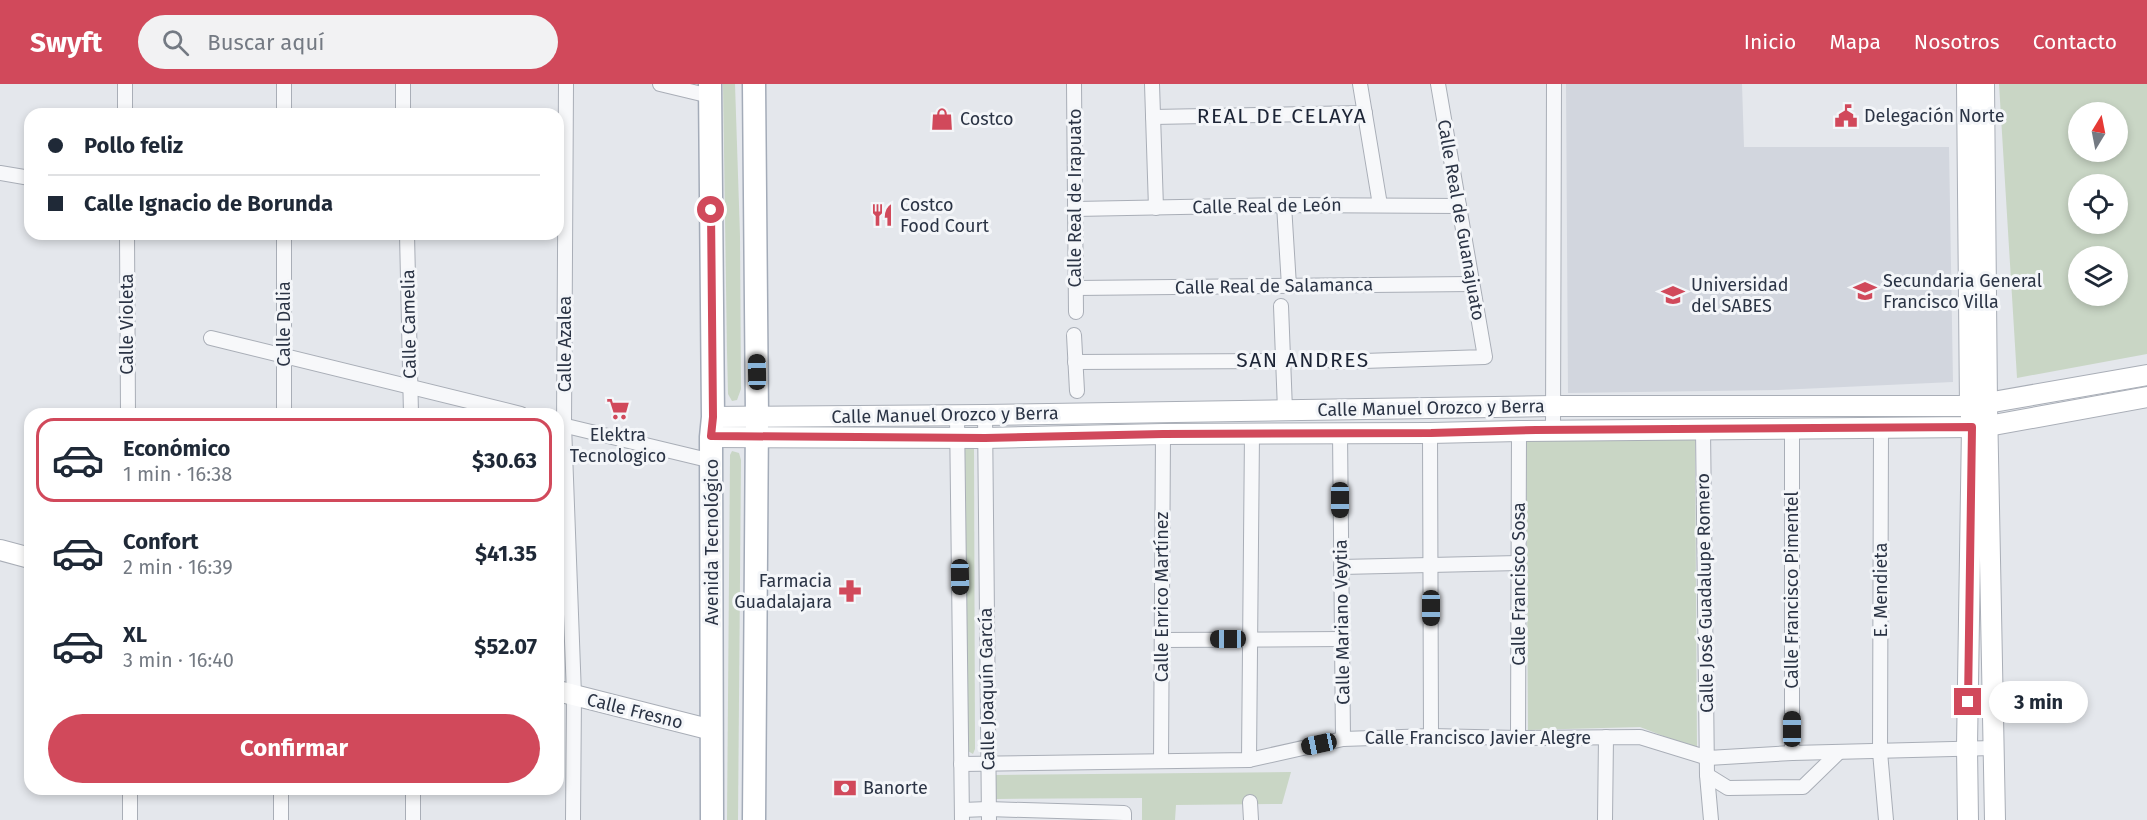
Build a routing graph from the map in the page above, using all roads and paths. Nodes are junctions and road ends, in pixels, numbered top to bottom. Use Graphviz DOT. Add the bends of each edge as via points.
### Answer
graph roads {
  1 [pos="125,84"];
  2 [pos="284,84"];
  3 [pos="403,84"];
  4 [pos="566,84"];
  5 [pos="660,84"];
  6 [pos="754,84"];
  7 [pos="1074,84"];
  8 [pos="1152,84"];
  9 [pos="1360,84"];
  10 [pos="1438,84"];
  11 [pos="1554,84"];
  12 [pos="1966,84"];
  13 [pos="1984,84"];
  14 [pos="710,90"];
  15 [pos="125,108"];
  16 [pos="284,108"];
  17 [pos="403,108"];
  18 [pos="1365,113"];
  19 [pos="1153,117"];
  20 [pos="0,173"];
  21 [pos="24,177"];
  22 [pos="1284,205"];
  23 [pos="1380,205"];
  24 [pos="1459,206"];
  25 [pos="1156,207"];
  26 [pos="1075,208"];
  27 [pos="564,220"];
  28 [pos="127,240"];
  29 [pos="284,240"];
  30 [pos="406,240"];
  31 [pos="564,240"];
  32 [pos="1472,284"];
  33 [pos="1289,286"];
  34 [pos="1076,288"];
  35 [pos="1281,306"];
  36 [pos="1076,312"];
  37 [pos="1074,334"];
  38 [pos="211,338"];
  39 [pos="284,355"];
  40 [pos="1075,362"];
  41 [pos="1283,362"];
  42 [pos="1333,362"];
  43 [pos="2147,375"];
  44 [pos="410,386"];
  45 [pos="1077,391"];
  46 [pos="2147,396"];
  47 [pos="1978,405"];
  48 [pos="1554,406"];
  49 [pos="128,408"];
  50 [pos="284,408"];
  51 [pos="411,408"];
  52 [pos="497,408"];
  53 [pos="561,408"];
  54 [pos="1285,410"];
  55 [pos="957,415"];
  56 [pos="984,415"];
  57 [pos="564,425"];
  58 [pos="1980,426"];
  59 [pos="712,427"];
  60 [pos="757,427"];
  61 [pos="1881,427"];
  62 [pos="1792,428"];
  63 [pos="1703,429"];
  64 [pos="1553,430"];
  65 [pos="1519,431"];
  66 [pos="1340,432"];
  67 [pos="1252,433"];
  68 [pos="1431,433"];
  69 [pos="1163,434"];
  70 [pos="958,438"];
  71 [pos="985,438"];
  72 [pos="712,461"];
  73 [pos="0,550"];
  74 [pos="24,556"];
  75 [pos="1519,563"];
  76 [pos="1431,565"];
  77 [pos="1341,567"];
  78 [pos="564,585"];
  79 [pos="1250,639"];
  80 [pos="1342,639"];
  81 [pos="1162,640"];
  82 [pos="566,693"];
  83 [pos="712,730"];
  84 [pos="1431,736"];
  85 [pos="1605,737"];
  86 [pos="1518,738"];
  87 [pos="1343,739"];
  88 [pos="1967,747"];
  89 [pos="1992,748"];
  90 [pos="1839,752"];
  91 [pos="1880,752"];
  92 [pos="1792,753"];
  93 [pos="1708,758"];
  94 [pos="1249,760"];
  95 [pos="1161,761"];
  96 [pos="988,763"];
  97 [pos="961,764"];
  98 [pos="1707,775"];
  99 [pos="130,795"];
  100 [pos="281,795"];
  101 [pos="413,795"];
  102 [pos="1250,802"];
  103 [pos="962,815"];
  104 [pos="989,815"];
  105 [pos="130,820"];
  106 [pos="281,820"];
  107 [pos="413,820"];
  108 [pos="573,820"];
  109 [pos="712,820"];
  110 [pos="754,820"];
  111 [pos="1124,820"];
  112 [pos="1251,820"];
  113 [pos="1605,820"];
  114 [pos="1711,820"];
  115 [pos="1886,820"];
  116 [pos="1968,820"];
  117 [pos="1995,820"];
  1 -- 15 [label="street"];
  2 -- 16 [label="street"];
  3 -- 17 [label="street"];
  4 -- 27 [label="street, Calle Azalea"];
  5 -- 14 [label="street"];
  6 -- 60 [label="main road"];
  7 -- 26 [label="street, Calle Real de Irapuato"];
  8 -- 19 [label="street"];
  9 -- 18 [label="street"];
  10 -- 24 [label="street, Calle Real de Guanajuato"];
  11 -- 48 [label="street"];
  12 -- 47 [label="street"];
  13 -- 47 [label="street"];
  14 -- 59 [label="main road, Avenida Tecnológico"];
  18 -- 19 [label="street"];
  18 -- 23 [label="street"];
  19 -- 25 [label="street"];
  20 -- 21 [label="street"];
  22 -- 23 [label="street, Calle Real de León"];
  22 -- 25 [label="street, Calle Real de León"];
  22 -- 33 [label="street"];
  23 -- 24 [label="street, Calle Real de León"];
  24 -- 32 [label="street, Calle Real de Guanajuato"];
  25 -- 26 [label="street, Calle Real de León"];
  26 -- 34 [label="street, Calle Real de Irapuato"];
  28 -- 49 [label="street, Calle Violeta"];
  29 -- 39 [label="street, Calle Dalia"];
  30 -- 44 [label="street, Calle Camelia"];
  31 -- 53 [label="street, Calle Azalea"];
  32 -- 33 [label="street, Calle Real de Salamanca"];
  32 -- 42 [label="street, Calle Real de Guanajuato" via="1485,357"];
  33 -- 34 [label="street, Calle Real de Salamanca"];
  34 -- 36 [label="street, Calle Real de Irapuato"];
  35 -- 41 [label="street"];
  37 -- 40 [label="street"];
  38 -- 39 [label="street"];
  39 -- 44 [label="street"];
  39 -- 50 [label="street, Calle Dalia"];
  40 -- 41 [label="street"];
  40 -- 45 [label="street"];
  41 -- 54 [label="street"];
  43 -- 47 [label="street, Calle Manuel Orozco y Berra"];
  44 -- 51 [label="street, Calle Camelia"];
  44 -- 52 [label="street"];
  46 -- 58 [label="street, Calle Manuel Orozco y Berra"];
  47 -- 48 [label="street, Calle Manuel Orozco y Berra"];
  47 -- 58 [label="street"];
  48 -- 54 [label="street, Calle Manuel Orozco y Berra"];
  48 -- 64 [label="street"];
  54 -- 56 [label="street, Calle Manuel Orozco y Berra"];
  55 -- 56 [label="street, Calle Manuel Orozco y Berra"];
  55 -- 60 [label="street, Calle Manuel Orozco y Berra"];
  55 -- 70 [label="street, Calle Joaquín García"];
  56 -- 71 [label="street, Calle Joaquín García"];
  57 -- 72 [label="street"];
  58 -- 61 [label="street, Calle Manuel Orozco y Berra"];
  58 -- 88 [label="street"];
  58 -- 89 [label="street"];
  59 -- 60 [label="street, Calle Manuel Orozco y Berra"];
  59 -- 72 [label="main road, Avenida Tecnológico"];
  60 -- 70 [label="street, Calle Manuel Orozco y Berra"];
  60 -- 110 [label="main road"];
  61 -- 62 [label="street, Calle Manuel Orozco y Berra"];
  61 -- 91 [label="street, E. Mendieta"];
  62 -- 63 [label="street, Calle Manuel Orozco y Berra"];
  62 -- 92 [label="street, Calle Francisco Pimentel"];
  63 -- 64 [label="street, Calle Manuel Orozco y Berra"];
  63 -- 93 [label="street, Calle José Guadalupe Romero"];
  64 -- 65 [label="street, Calle Manuel Orozco y Berra"];
  65 -- 68 [label="street, Calle Manuel Orozco y Berra"];
  65 -- 75 [label="street, Calle Francisco Sosa"];
  66 -- 67 [label="street, Calle Manuel Orozco y Berra"];
  66 -- 68 [label="street, Calle Manuel Orozco y Berra"];
  66 -- 77 [label="street, Calle Mariano Veytia"];
  67 -- 69 [label="street, Calle Manuel Orozco y Berra"];
  67 -- 79 [label="street"];
  68 -- 76 [label="street"];
  69 -- 71 [label="street, Calle Manuel Orozco y Berra"];
  69 -- 81 [label="street, Calle Enrico Martínez"];
  70 -- 71 [label="street, Calle Manuel Orozco y Berra"];
  70 -- 97 [label="street, Calle Joaquín García"];
  71 -- 96 [label="street, Calle Joaquín García"];
  72 -- 83 [label="main road, Avenida Tecnológico"];
  73 -- 74 [label="street"];
  75 -- 76 [label="street"];
  75 -- 86 [label="street, Calle Francisco Sosa"];
  76 -- 77 [label="street"];
  76 -- 84 [label="street"];
  77 -- 80 [label="street, Calle Mariano Veytia"];
  78 -- 82 [label="street, Calle Azalea"];
  79 -- 80 [label="street"];
  79 -- 81 [label="street"];
  79 -- 94 [label="street"];
  80 -- 87 [label="street, Calle Mariano Veytia"];
  81 -- 95 [label="street, Calle Enrico Martínez"];
  82 -- 83 [label="street, Calle Fresno"];
  82 -- 108 [label="street, Calle Azalea"];
  83 -- 109 [label="main road, Avenida Tecnológico"];
  84 -- 86 [label="street, Calle Francisco Javier Alegre"];
  84 -- 87 [label="street, Calle Francisco Javier Alegre"];
  85 -- 86 [label="street, Calle Francisco Javier Alegre"];
  85 -- 93 [label="street, Calle Francisco Javier Alegre" via="1640,737"];
  85 -- 113 [label="street"];
  87 -- 94 [label="street, Calle Francisco Javier Alegre"];
  88 -- 89 [label="street, Calle Francisco Javier Alegre"];
  88 -- 91 [label="street, Calle Francisco Javier Alegre"];
  88 -- 116 [label="street"];
  89 -- 117 [label="street"];
  90 -- 91 [label="street, Calle Francisco Javier Alegre"];
  90 -- 92 [label="street, Calle Francisco Javier Alegre"];
  90 -- 98 [label="street" via="1803,787 1728,788"];
  91 -- 115 [label="street, E. Mendieta"];
  92 -- 93 [label="street, Calle Francisco Javier Alegre"];
  93 -- 98 [label="street, Calle José Guadalupe Romero"];
  94 -- 95 [label="street, Calle Francisco Javier Alegre"];
  95 -- 96 [label="street, Calle Francisco Javier Alegre"];
  96 -- 97 [label="street, Calle Francisco Javier Alegre"];
  96 -- 104 [label="street, Calle Joaquín García"];
  97 -- 103 [label="street, Calle Joaquín García"];
  98 -- 114 [label="street, Calle José Guadalupe Romero"];
  99 -- 105 [label="street"];
  100 -- 106 [label="street"];
  101 -- 107 [label="street"];
  102 -- 112 [label="street"];
  103 -- 104 [label="street"];
  104 -- 111 [label="street" via="1124,813"];
}
